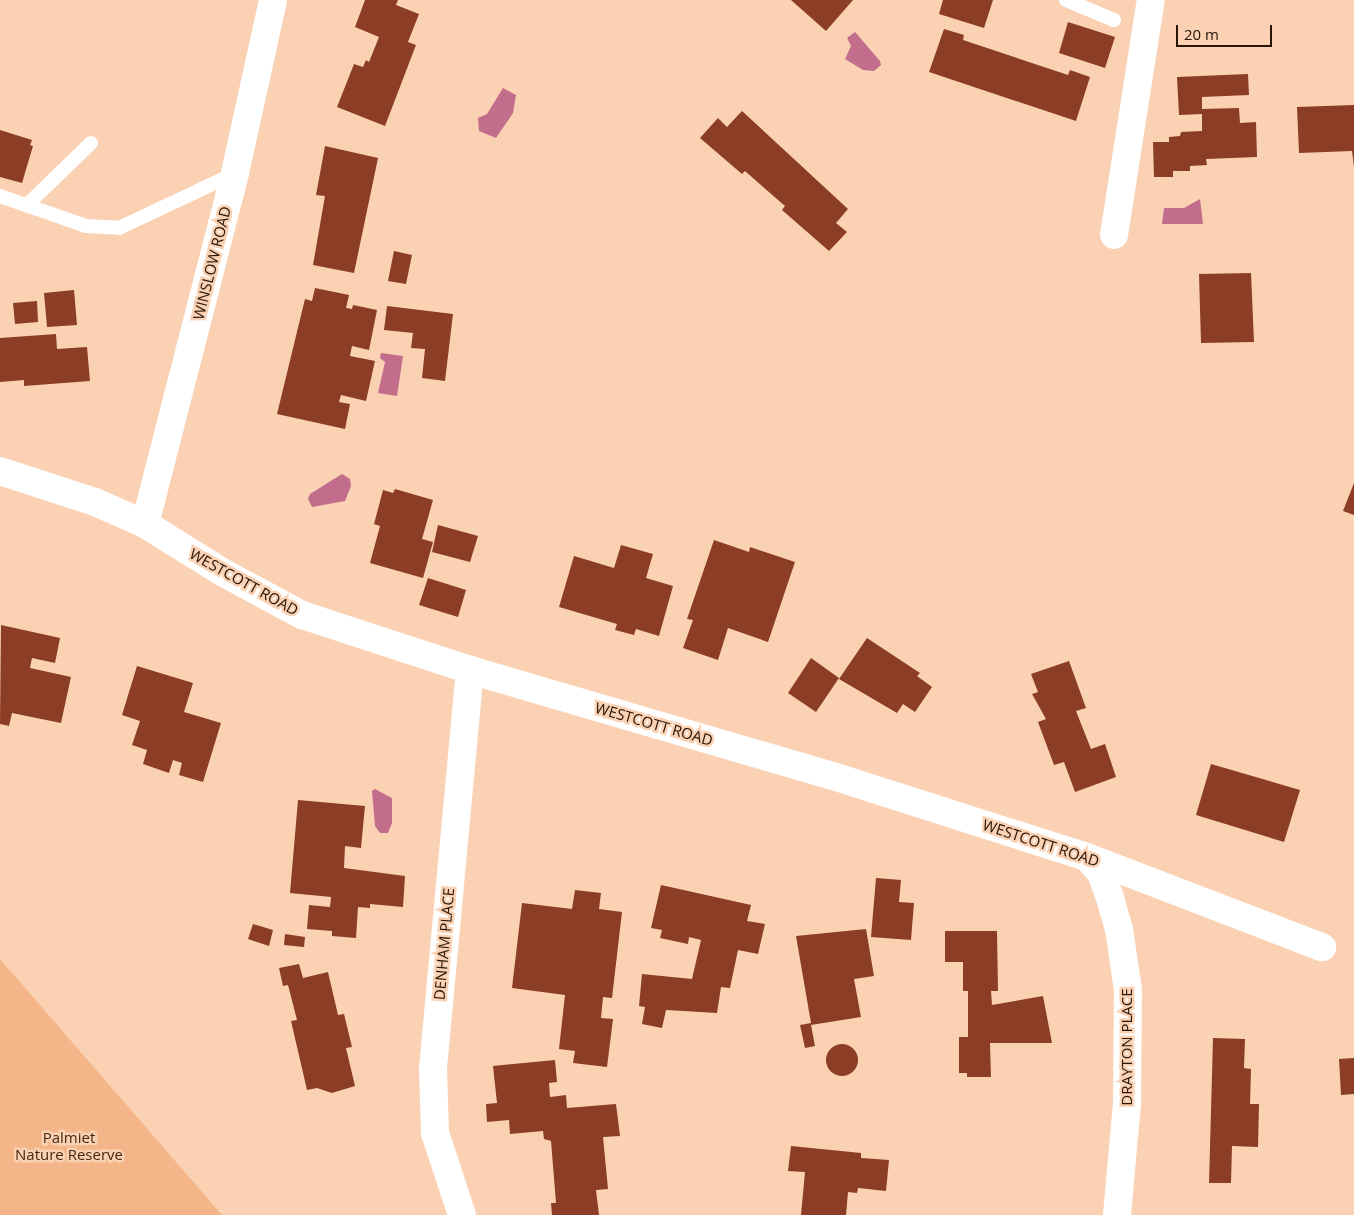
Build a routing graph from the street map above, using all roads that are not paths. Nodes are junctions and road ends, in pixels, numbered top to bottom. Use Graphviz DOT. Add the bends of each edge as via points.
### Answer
graph roads {
  1 [pos="273,0"];
  2 [pos="1066,0"];
  3 [pos="1151,0"];
  4 [pos="1114,20"];
  5 [pos="91,143"];
  6 [pos="235,174"];
  7 [pos="0,196"];
  8 [pos="27,205"];
  9 [pos="1114,235"];
  10 [pos="0,471"];
  11 [pos="145,524"];
  12 [pos="470,670"];
  13 [pos="1087,857"];
  14 [pos="1322,947"];
  15 [pos="462,1215"];
  16 [pos="1117,1215"];
  1 -- 6 [label="street, WINSLOW ROAD"];
  2 -- 4 [label="lane"];
  3 -- 9 [label="street"];
  5 -- 8 [label="lane"];
  6 -- 8 [label="lane" via="119,228 86,226"];
  6 -- 11 [label="street, WINSLOW ROAD"];
  7 -- 8 [label="lane"];
  10 -- 11 [label="street, WESTCOTT ROAD" via="95,502"];
  11 -- 12 [label="street, WESTCOTT ROAD" via="222,572 302,615"];
  12 -- 13 [label="street, WESTCOTT ROAD" via="836,777"];
  12 -- 15 [label="street, DENHAM PLACE" via="432,1076 435,1133"];
  13 -- 14 [label="street, WESTCOTT ROAD"];
  13 -- 16 [label="street, DRAYTON PLACE" via="1101,873 1110,898 1119,929 1128,990 1127,1104"];
}
